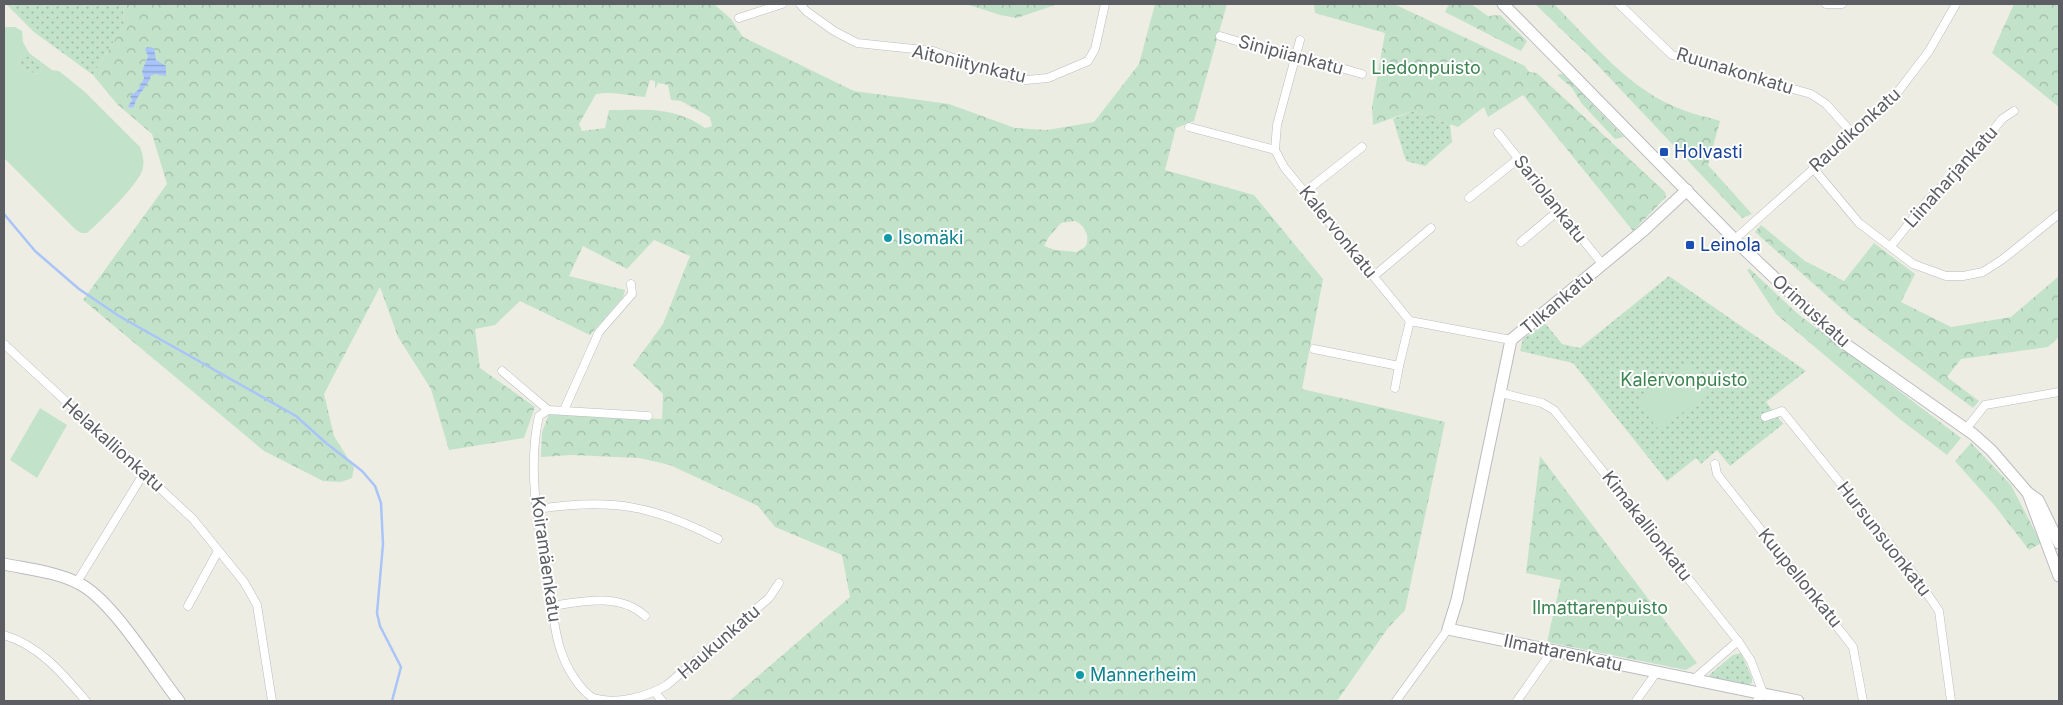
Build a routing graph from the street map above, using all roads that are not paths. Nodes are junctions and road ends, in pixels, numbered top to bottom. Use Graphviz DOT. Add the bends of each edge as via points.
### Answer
graph roads {
  1 [pos="782,4"];
  2 [pos="800,4"];
  3 [pos="1105,4"];
  4 [pos="1503,4"];
  5 [pos="1619,4"];
  6 [pos="1826,4"];
  7 [pos="1842,4"];
  8 [pos="1956,4"];
  9 [pos="739,18"];
  10 [pos="1220,36"];
  11 [pos="1300,40"];
  12 [pos="1296,55"];
  13 [pos="1362,74"];
  14 [pos="2014,111"];
  15 [pos="1189,127"];
  16 [pos="1498,133"];
  17 [pos="1853,134"];
  18 [pos="1362,147"];
  19 [pos="1275,150"];
  20 [pos="1518,159"];
  21 [pos="1813,168"];
  22 [pos="1687,190"];
  23 [pos="1305,192"];
  24 [pos="1469,198"];
  25 [pos="1558,211"];
  26 [pos="2059,214"];
  27 [pos="1431,228"];
  28 [pos="1734,239"];
  29 [pos="1520,242"];
  30 [pos="1891,246"];
  31 [pos="1603,265"];
  32 [pos="1374,276"];
  33 [pos="632,284"];
  34 [pos="1410,321"];
  35 [pos="1512,340"];
  36 [pos="4,344"];
  37 [pos="1314,350"];
  38 [pos="1399,366"];
  39 [pos="502,371"];
  40 [pos="1395,388"];
  41 [pos="2059,392"];
  42 [pos="1501,393"];
  43 [pos="548,410"];
  44 [pos="564,410"];
  45 [pos="648,416"];
  46 [pos="1765,417"];
  47 [pos="1966,429"];
  48 [pos="1715,464"];
  49 [pos="144,473"];
  50 [pos="2028,493"];
  51 [pos="538,509"];
  52 [pos="718,539"];
  53 [pos="2059,543"];
  54 [pos="218,551"];
  55 [pos="2056,555"];
  56 [pos="4,564"];
  57 [pos="2059,573"];
  58 [pos="77,582"];
  59 [pos="779,583"];
  60 [pos="188,606"];
  61 [pos="552,606"];
  62 [pos="645,616"];
  63 [pos="1448,629"];
  64 [pos="4,635"];
  65 [pos="1738,641"];
  66 [pos="1552,651"];
  67 [pos="1656,673"];
  68 [pos="1693,680"];
  69 [pos="654,692"];
  70 [pos="1760,697"];
  71 [pos="592,700"];
  72 [pos="86,701"];
  73 [pos="179,701"];
  74 [pos="272,701"];
  75 [pos="662,701"];
  76 [pos="1396,701"];
  77 [pos="1517,701"];
  78 [pos="1636,701"];
  79 [pos="1798,701"];
  80 [pos="1863,701"];
  81 [pos="1951,701"];
  1 -- 9 [label="street"];
  2 -- 3 [label="street, Aitoniitynkatu" via="834,31 857,43 933,51 1026,80 1048,78 1088,61 1095,49"];
  4 -- 22 [label="street, Orimuskatu"];
  5 -- 17 [label="street, Ruunakonkatu" via="1672,55 1811,94 1826,104"];
  6 -- 7 [label="street"];
  8 -- 17 [label="street, Raudikonkatu" via="1910,77 1894,97"];
  10 -- 12 [label="street, Sinipiiankatu" via="1286,56"];
  11 -- 12 [label="street"];
  12 -- 13 [label="street, Sinipiiankatu"];
  12 -- 19 [label="street" via="1277,125"];
  14 -- 30 [label="street, Liinaharjankatu" via="2002,119 1966,164 1927,201"];
  15 -- 19 [label="street"];
  16 -- 20 [label="street, Sariolankatu"];
  17 -- 21 [label="street, Raudikonkatu"];
  18 -- 23 [label="street"];
  19 -- 23 [label="street, Kalervonkatu" via="1284,167"];
  20 -- 24 [label="street"];
  20 -- 25 [label="street, Sariolankatu"];
  21 -- 28 [label="street, Raudikonkatu"];
  21 -- 30 [label="street" via="1853,217"];
  22 -- 28 [label="street, Orimuskatu"];
  22 -- 31 [label="street, Tilkankatu"];
  23 -- 32 [label="street, Kalervonkatu"];
  25 -- 29 [label="street"];
  25 -- 31 [label="street, Sariolankatu"];
  26 -- 30 [label="street" via="2003,260 1983,272 1963,276 1929,271 1913,264"];
  27 -- 32 [label="street"];
  28 -- 47 [label="street, Orimuskatu" via="1841,341"];
  31 -- 35 [label="street, Tilkankatu"];
  32 -- 34 [label="street, Kalervonkatu"];
  33 -- 44 [label="street" via="632,294 599,332"];
  34 -- 35 [label="street"];
  34 -- 38 [label="street"];
  35 -- 42 [label="street, Tilkankatu"];
  36 -- 49 [label="street, Helakallionkatu"];
  37 -- 38 [label="street"];
  38 -- 40 [label="street"];
  39 -- 43 [label="street"];
  41 -- 47 [label="street" via="1985,405"];
  42 -- 63 [label="street, Tilkankatu"];
  42 -- 65 [label="street, Kimakallionkatu" via="1542,403 1554,410"];
  43 -- 44 [label="street"];
  43 -- 51 [label="street, Koiramäenkatu" via="539,416 534,441"];
  44 -- 45 [label="street"];
  46 -- 81 [label="street, Hursunsuonkatu" via="1782,411 1940,611"];
  47 -- 50 [label="street, Orimuskatu" via="1992,450"];
  48 -- 80 [label="street, Kuupellonkatu" via="1717,474 1853,647"];
  49 -- 54 [label="street, Helakallionkatu" via="193,519"];
  49 -- 58 [label="street"];
  50 -- 53 [label="street, Orimuskatu" via="2038,500"];
  50 -- 55 [label="street, Orimuskatu"];
  51 -- 52 [label="street" via="591,503 631,506 670,517"];
  51 -- 61 [label="street, Koiramäenkatu"];
  54 -- 60 [label="street"];
  54 -- 74 [label="street, Helakallionkatu" via="244,582 257,605"];
  55 -- 57 [label="street, Orimuskatu"];
  56 -- 58 [label="street"];
  58 -- 73 [label="street" via="114,614"];
  59 -- 69 [label="street, Haukunkatu" via="769,598 740,624 674,681"];
  61 -- 62 [label="street" via="605,600 632,607"];
  61 -- 71 [label="street, Koiramäenkatu" via="561,653"];
  63 -- 66 [label="street, Ilmattarenkatu"];
  63 -- 76 [label="street"];
  64 -- 72 [label="street" via="42,653"];
  65 -- 68 [label="street"];
  65 -- 70 [label="street, Kimakallionkatu" via="1751,661"];
  66 -- 67 [label="street, Ilmattarenkatu"];
  66 -- 77 [label="street"];
  67 -- 68 [label="street, Ilmattarenkatu"];
  67 -- 78 [label="street"];
  68 -- 70 [label="street, Ilmattarenkatu"];
  69 -- 71 [label="street, Haukunkatu" via="619,700"];
  69 -- 75 [label="street"];
  70 -- 79 [label="street, Ilmattarenkatu"];
}
